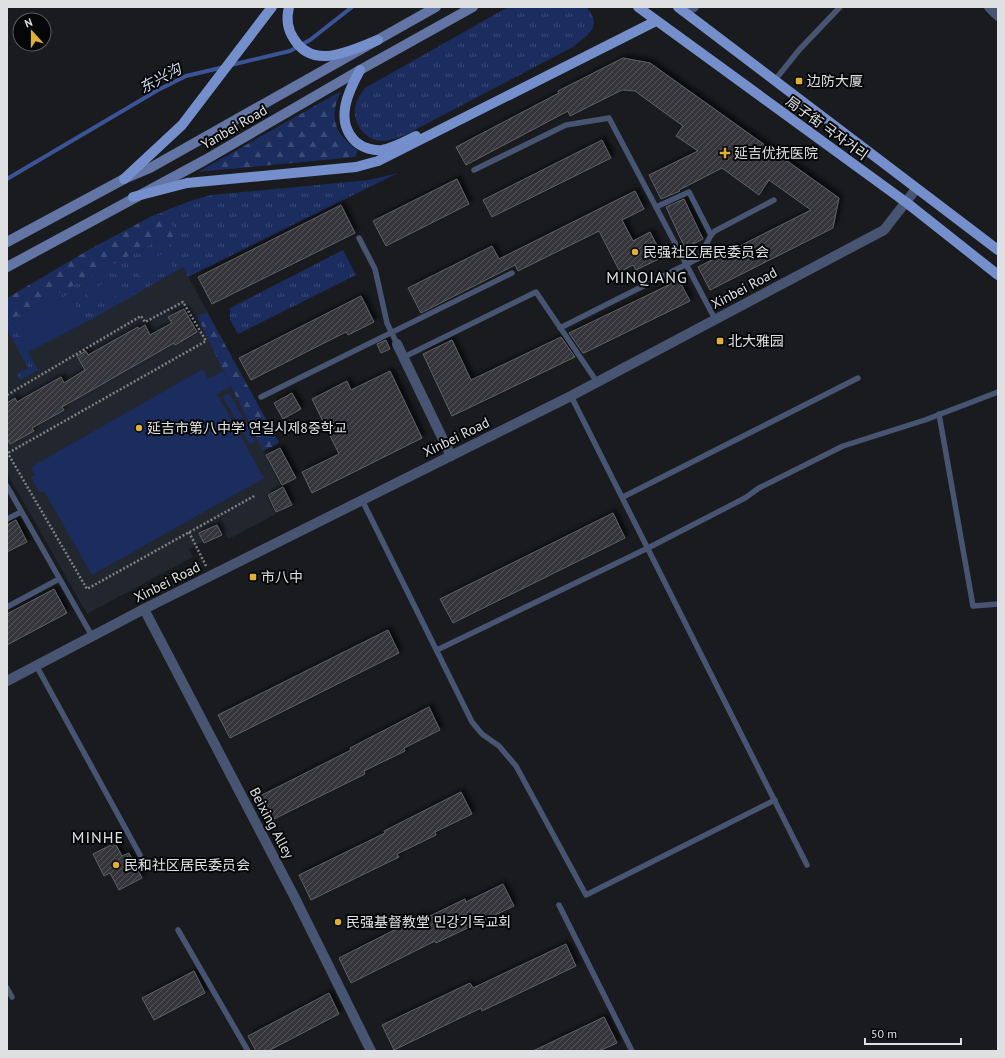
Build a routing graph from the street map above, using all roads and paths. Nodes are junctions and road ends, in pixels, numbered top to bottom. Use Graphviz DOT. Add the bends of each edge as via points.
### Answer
graph roads {
  1 [pos="272,7"];
  2 [pos="289,7"];
  3 [pos="436,7"];
  4 [pos="638,7"];
  5 [pos="694,7"];
  6 [pos="840,7"];
  7 [pos="989,7"];
  8 [pos="472,8"];
  9 [pos="681,8"];
  10 [pos="998,16"];
  11 [pos="654,19"];
  12 [pos="378,40"];
  13 [pos="360,70"];
  14 [pos="775,80"];
  15 [pos="474,170"];
  16 [pos="124,179"];
  17 [pos="916,189"];
  18 [pos="133,197"];
  19 [pos="774,200"];
  20 [pos="907,203"];
  21 [pos="656,207"];
  22 [pos="711,235"];
  23 [pos="359,238"];
  24 [pos="7,242"];
  25 [pos="998,250"];
  26 [pos="686,265"];
  27 [pos="7,267"];
  28 [pos="512,273"];
  29 [pos="998,275"];
  30 [pos="715,319"];
  31 [pos="560,328"];
  32 [pos="392,332"];
  33 [pos="397,344"];
  34 [pos="404,357"];
  35 [pos="858,378"];
  36 [pos="597,382"];
  37 [pos="998,392"];
  38 [pos="7,395"];
  39 [pos="571,396"];
  40 [pos="261,397"];
  41 [pos="939,414"];
  42 [pos="7,452"];
  43 [pos="451,456"];
  44 [pos="7,486"];
  45 [pos="256,495"];
  46 [pos="623,497"];
  47 [pos="362,500"];
  48 [pos="21,512"];
  49 [pos="7,519"];
  50 [pos="189,532"];
  51 [pos="648,548"];
  52 [pos="211,575"];
  53 [pos="59,579"];
  54 [pos="998,604"];
  55 [pos="7,607"];
  56 [pos="144,609"];
  57 [pos="92,636"];
  58 [pos="437,650"];
  59 [pos="36,665"];
  60 [pos="7,681"];
  61 [pos="775,800"];
  62 [pos="140,855"];
  63 [pos="807,865"];
  64 [pos="559,905"];
  65 [pos="178,930"];
  66 [pos="7,988"];
  67 [pos="12,998"];
  68 [pos="248,1051"];
  69 [pos="372,1051"];
  70 [pos="632,1051"];
  1 -- 16 [label="main road" via="174,134"];
  2 -- 12 [label="main road" via="289,30 296,43 301,49 317,56 340,54"];
  3 -- 12 [label="main road, Yanbei Road"];
  4 -- 11 [label="main road, 局子街 국자거리"];
  5 -- 9 [label="street"];
  6 -- 14 [label="lane"];
  7 -- 10 [label="street"];
  8 -- 13 [label="main road, Yanbei Road"];
  9 -- 14 [label="main road, 局子街 국자거리"];
  11 -- 13 [label="main road" via="383,150 372,150 359,144 345,125 345,105 349,90"];
  11 -- 18 [label="main road" via="378,161 356,167 187,183"];
  11 -- 20 [label="main road, 局子街 국자거리"];
  12 -- 16 [label="main road, Yanbei Road" via="150,168"];
  13 -- 18 [label="main road, Yanbei Road" via="205,160"];
  14 -- 17 [label="main road, 局子街 국자거리"];
  15 -- 21 [label="lane" via="572,123 610,118"];
  16 -- 24 [label="main road, Yanbei Road"];
  17 -- 20 [label="street, Xinbei Road"];
  17 -- 25 [label="main road, 局子街 국자거리"];
  18 -- 27 [label="main road, Yanbei Road"];
  19 -- 22 [label="lane" via="721,226"];
  20 -- 29 [label="main road, 局子街 국자거리"];
  20 -- 30 [label="street, Xinbei Road" via="884,230"];
  21 -- 22 [label="lane" via="689,192"];
  21 -- 26 [label="lane"];
  22 -- 26 [label="lane" via="699,258"];
  23 -- 32 [label="lane" via="375,269 387,323"];
  26 -- 30 [label="lane"];
  26 -- 31 [label="lane"];
  28 -- 32 [label="lane"];
  30 -- 36 [label="street, Xinbei Road"];
  31 -- 34 [label="lane" via="536,292"];
  31 -- 36 [label="lane"];
  32 -- 33 [label="lane"];
  32 -- 40 [label="lane"];
  33 -- 34 [label="street"];
  34 -- 43 [label="street"];
  35 -- 46 [label="lane"];
  36 -- 39 [label="street, Xinbei Road"];
  37 -- 41 [label="lane"];
  38 -- 42 [label="path" via="141,316 145,322 183,302 206,341"];
  39 -- 43 [label="street, Xinbei Road"];
  39 -- 46 [label="lane"];
  41 -- 51 [label="lane" via="843,446"];
  41 -- 54 [label="lane" via="973,606"];
  42 -- 50 [label="path" via="87,589"];
  43 -- 47 [label="street, Xinbei Road"];
  44 -- 48 [label="lane"];
  45 -- 50 [label="path"];
  46 -- 51 [label="lane"];
  47 -- 52 [label="street, Xinbei Road"];
  47 -- 58 [label="lane"];
  48 -- 49 [label="lane"];
  48 -- 53 [label="lane"];
  50 -- 52 [label="path"];
  51 -- 58 [label="lane"];
  51 -- 61 [label="lane"];
  52 -- 56 [label="street, Xinbei Road"];
  53 -- 55 [label="lane"];
  53 -- 57 [label="lane"];
  56 -- 57 [label="street, Xinbei Road"];
  56 -- 69 [label="street, Beixing Alley"];
  57 -- 59 [label="street, Xinbei Road"];
  58 -- 61 [label="lane" via="472,722 482,734 499,746 516,766 586,895"];
  59 -- 60 [label="street, Xinbei Road"];
  59 -- 62 [label="lane"];
  61 -- 63 [label="lane"];
  64 -- 70 [label="lane"];
  65 -- 68 [label="lane"];
  66 -- 67 [label="lane"];
}
